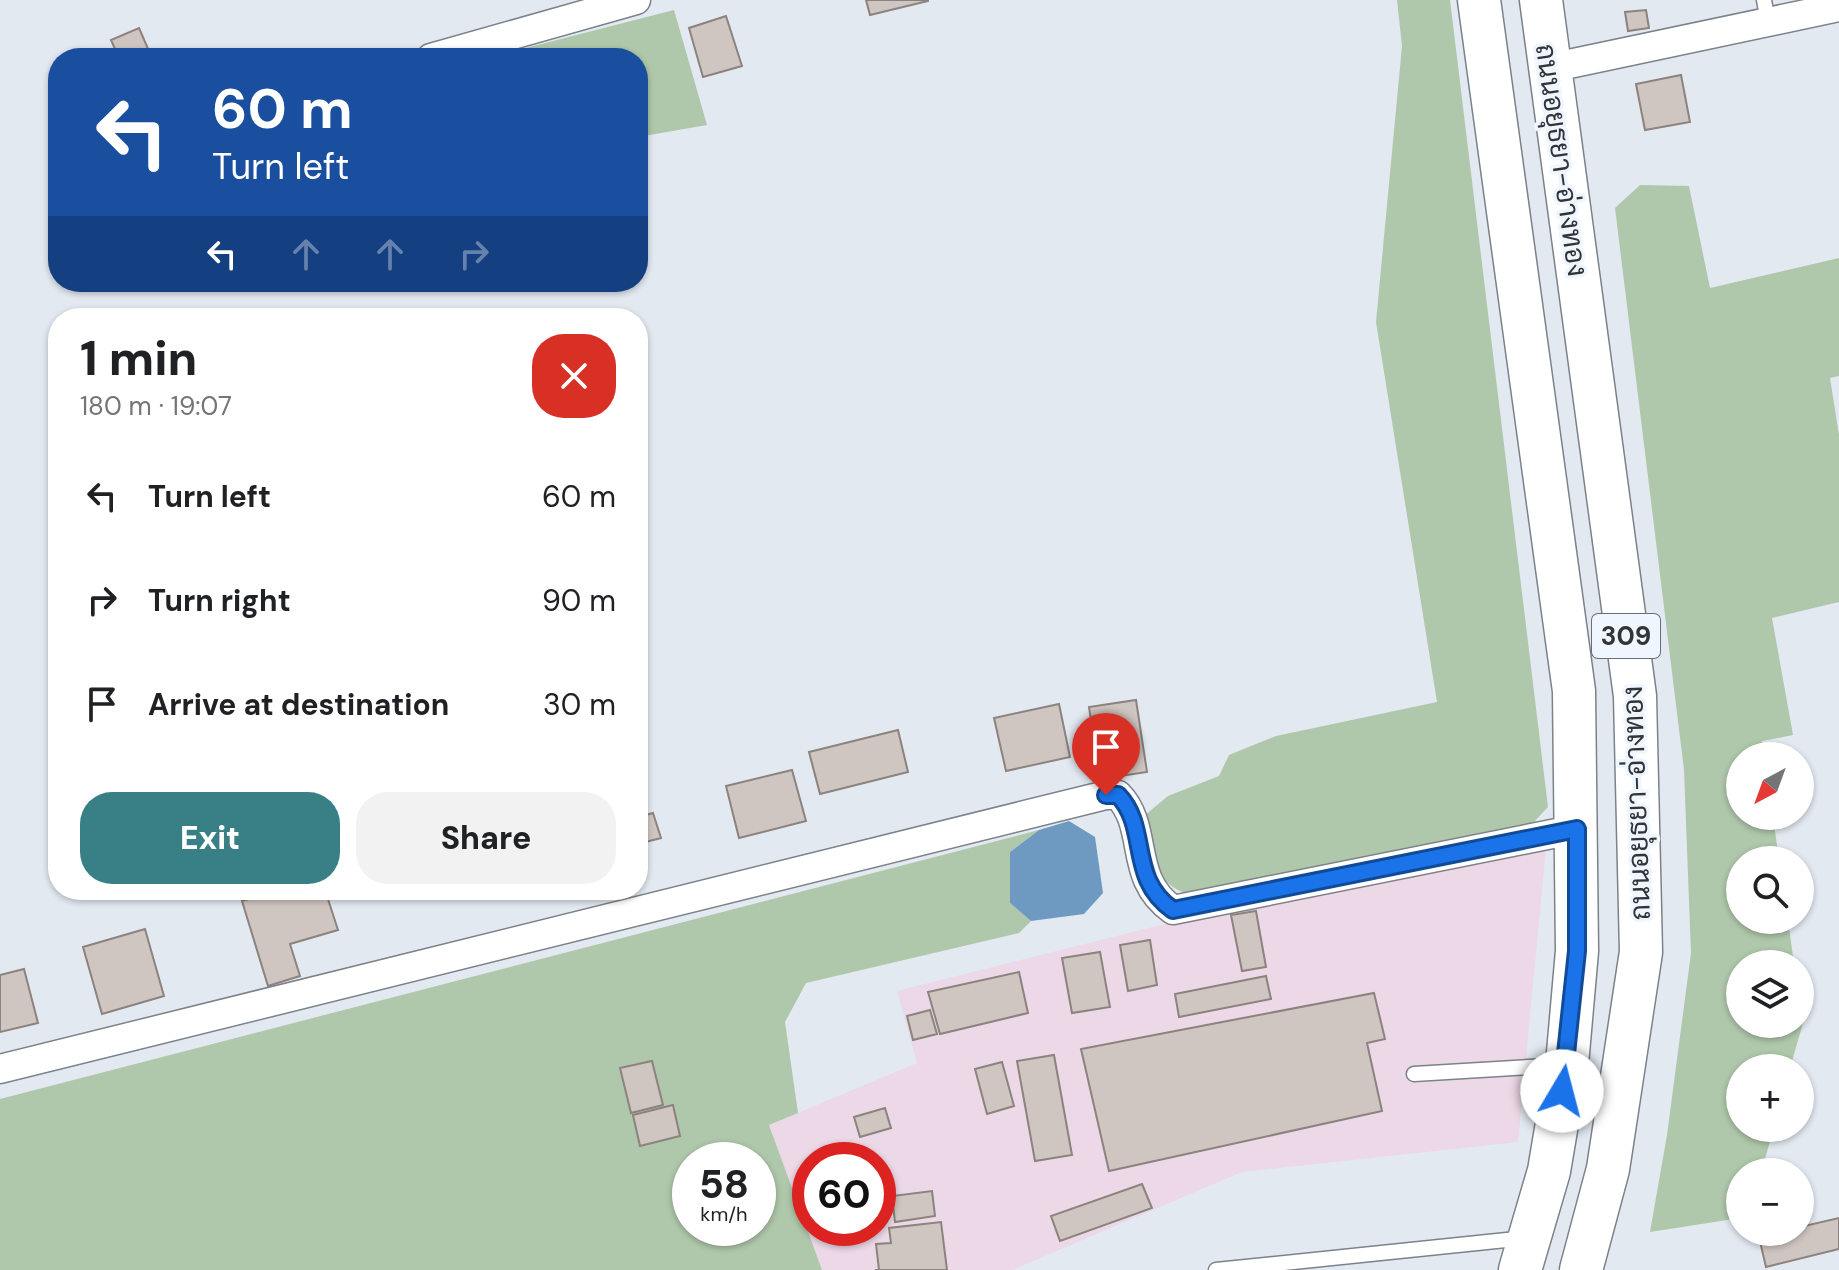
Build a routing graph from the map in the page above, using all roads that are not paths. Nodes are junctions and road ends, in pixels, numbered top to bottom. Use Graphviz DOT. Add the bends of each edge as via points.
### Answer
graph roads {
  1 [pos="636,0"];
  2 [pos="1479,0"];
  3 [pos="1541,0"];
  4 [pos="1839,7"];
  5 [pos="1766,11"];
  6 [pos="466,48"];
  7 [pos="1550,68"];
  8 [pos="1577,829"];
  9 [pos="1567,1064"];
  10 [pos="0,1069"];
  11 [pos="1414,1074"];
  12 [pos="1525,1254"];
  13 [pos="1216,1270"];
  14 [pos="1581,1270"];
  1 -- 6 [label="street"];
  2 -- 8 [label="main road, ถนนอยุธยา-อ่างทอง / 309" via="1574,691"];
  3 -- 7 [label="main road, ถนนอยุธยา-อ่างทอง / 309"];
  4 -- 5 [label="street"];
  5 -- 7 [label="street"];
  7 -- 14 [label="main road, ถนนอยุธยา-อ่างทอง / 309" via="1635,696 1640,888 1641,952 1608,1169"];
  8 -- 9 [label="main road, ถนนอยุธยา-อ่างทอง / 309" via="1577,951"];
  8 -- 10 [label="street" via="1173,910 1156,898 1146,881 1127,805 1118,795 1106,795"];
  9 -- 11 [label="lane"];
  9 -- 12 [label="main road, ถนนอยุธยา-อ่างทอง / 309" via="1549,1171"];
  12 -- 13 [label="lane"];
}
